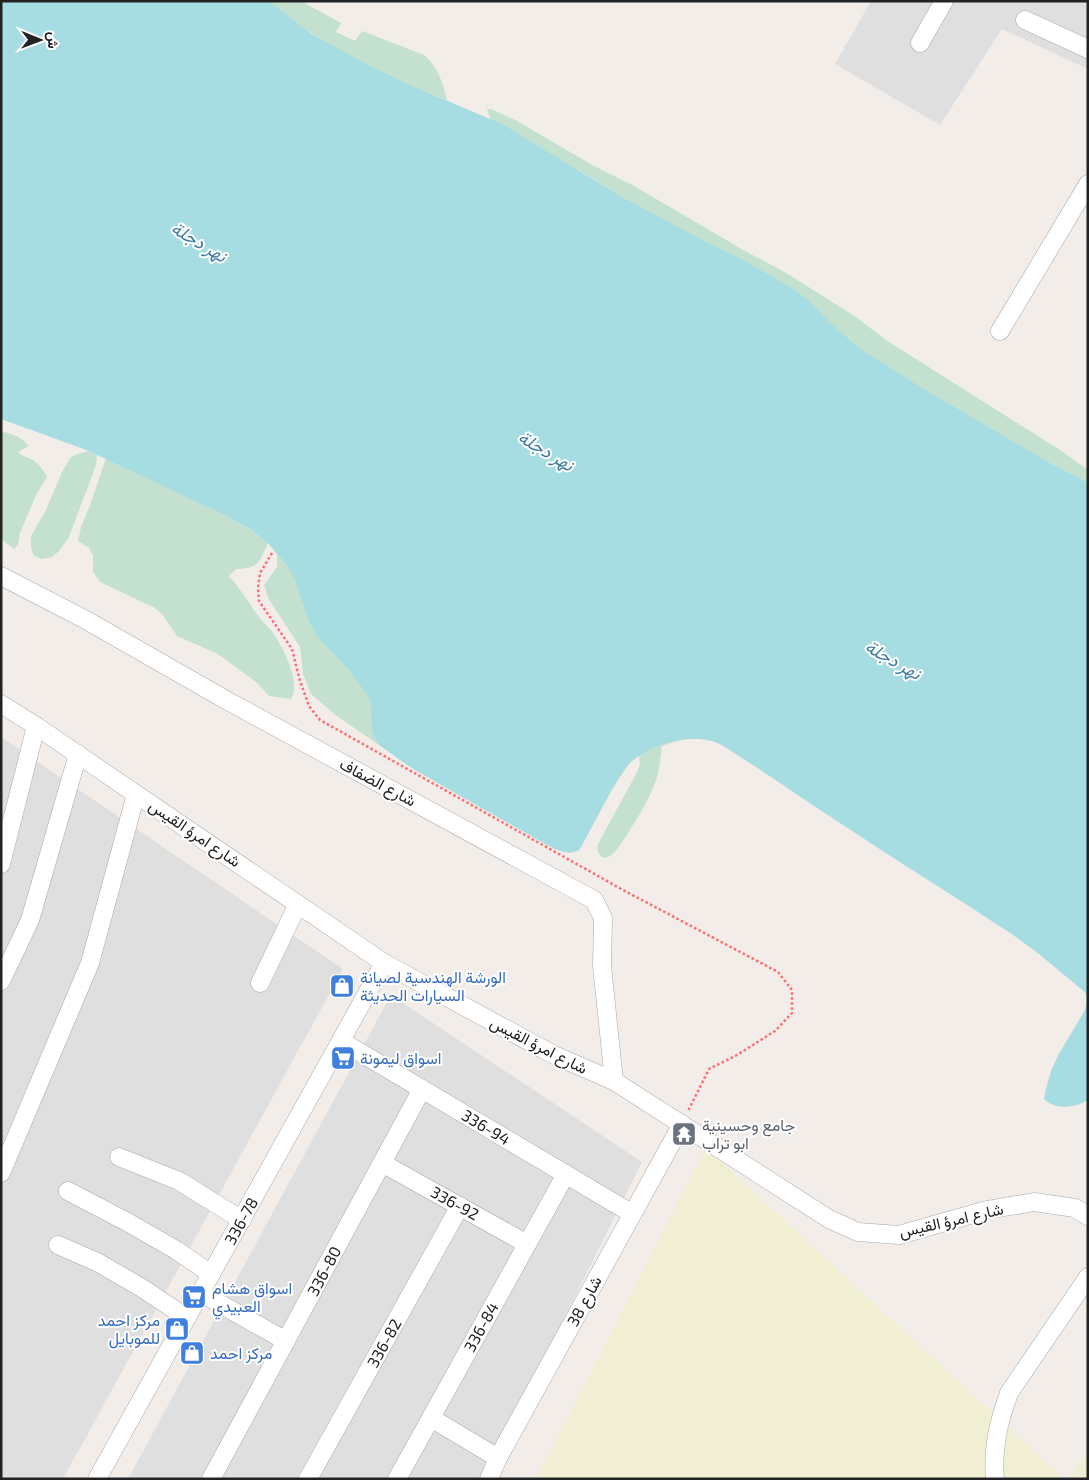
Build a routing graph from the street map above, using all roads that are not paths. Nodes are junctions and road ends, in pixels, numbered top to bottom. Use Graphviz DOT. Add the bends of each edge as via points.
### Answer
graph roads {
  1 [pos="944,1"];
  2 [pos="1025,20"];
  3 [pos="920,43"];
  4 [pos="1088,49"];
  5 [pos="1088,184"];
  6 [pos="1000,331"];
  7 [pos="1,576"];
  8 [pos="1,704"];
  9 [pos="36,726"];
  10 [pos="78,754"];
  11 [pos="136,794"];
  12 [pos="1,864"];
  13 [pos="298,904"];
  14 [pos="384,963"];
  15 [pos="1,981"];
  16 [pos="260,983"];
  17 [pos="342,1040"];
  18 [pos="614,1081"];
  19 [pos="422,1089"];
  20 [pos="682,1124"];
  21 [pos="119,1157"];
  22 [pos="382,1163"];
  23 [pos="1,1173"];
  24 [pos="566,1174"];
  25 [pos="68,1191"];
  26 [pos="460,1206"];
  27 [pos="631,1213"];
  28 [pos="1088,1216"];
  29 [pos="242,1220"];
  30 [pos="527,1244"];
  31 [pos="58,1245"];
  32 [pos="211,1274"];
  33 [pos="1088,1277"];
  34 [pos="201,1293"];
  35 [pos="187,1318"];
  36 [pos="286,1341"];
  37 [pos="431,1418"];
  38 [pos="498,1458"];
  39 [pos="97,1479"];
  40 [pos="211,1479"];
  41 [pos="308,1479"];
  42 [pos="397,1479"];
  43 [pos="489,1479"];
  44 [pos="995,1479"];
  1 -- 3 [label="street"];
  2 -- 4 [label="street"];
  5 -- 6 [label="street"];
  7 -- 18 [label="street, شارع الضفاف" via="594,900 603,918 602,966"];
  8 -- 9 [label="street, شارع امرؤ القيس"];
  9 -- 10 [label="street, شارع امرؤ القيس"];
  9 -- 12 [label="street"];
  10 -- 11 [label="street, شارع امرؤ القيس"];
  10 -- 15 [label="street" via="30,920"];
  11 -- 13 [label="street, شارع امرؤ القيس"];
  11 -- 23 [label="street" via="90,962"];
  13 -- 14 [label="street, شارع امرؤ القيس"];
  13 -- 16 [label="street"];
  14 -- 17 [label="street, 336-78"];
  14 -- 18 [label="street, شارع امرؤ القيس" via="554,1055"];
  17 -- 19 [label="street, 336-94"];
  17 -- 29 [label="street, 336-78"];
  18 -- 20 [label="street, شارع امرؤ القيس"];
  19 -- 22 [label="street, 336-80"];
  19 -- 24 [label="street, 336-94"];
  20 -- 27 [label="street, شارع 38"];
  20 -- 28 [label="street, شارع امرؤ القيس" via="829,1219 858,1232 899,1235 987,1210 1034,1202 1075,1208"];
  21 -- 29 [label="street" via="179,1181"];
  22 -- 26 [label="street, 336-92"];
  22 -- 36 [label="street, 336-80"];
  24 -- 27 [label="street, 336-94"];
  24 -- 30 [label="street, 336-84"];
  25 -- 32 [label="street" via="176,1250"];
  26 -- 30 [label="street, 336-92"];
  26 -- 41 [label="street, 336-82"];
  27 -- 38 [label="street, شارع 38"];
  29 -- 32 [label="street, 336-78"];
  30 -- 37 [label="street, 336-84"];
  31 -- 35 [label="street" via="142,1288"];
  32 -- 34 [label="street, 336-78"];
  33 -- 44 [label="street" via="1009,1392 995,1442"];
  34 -- 35 [label="street, 336-78"];
  34 -- 36 [label="street"];
  35 -- 39 [label="street, 336-78"];
  36 -- 40 [label="street, 336-80"];
  37 -- 38 [label="street"];
  37 -- 42 [label="street, 336-84"];
  38 -- 43 [label="street, شارع 38"];
}
